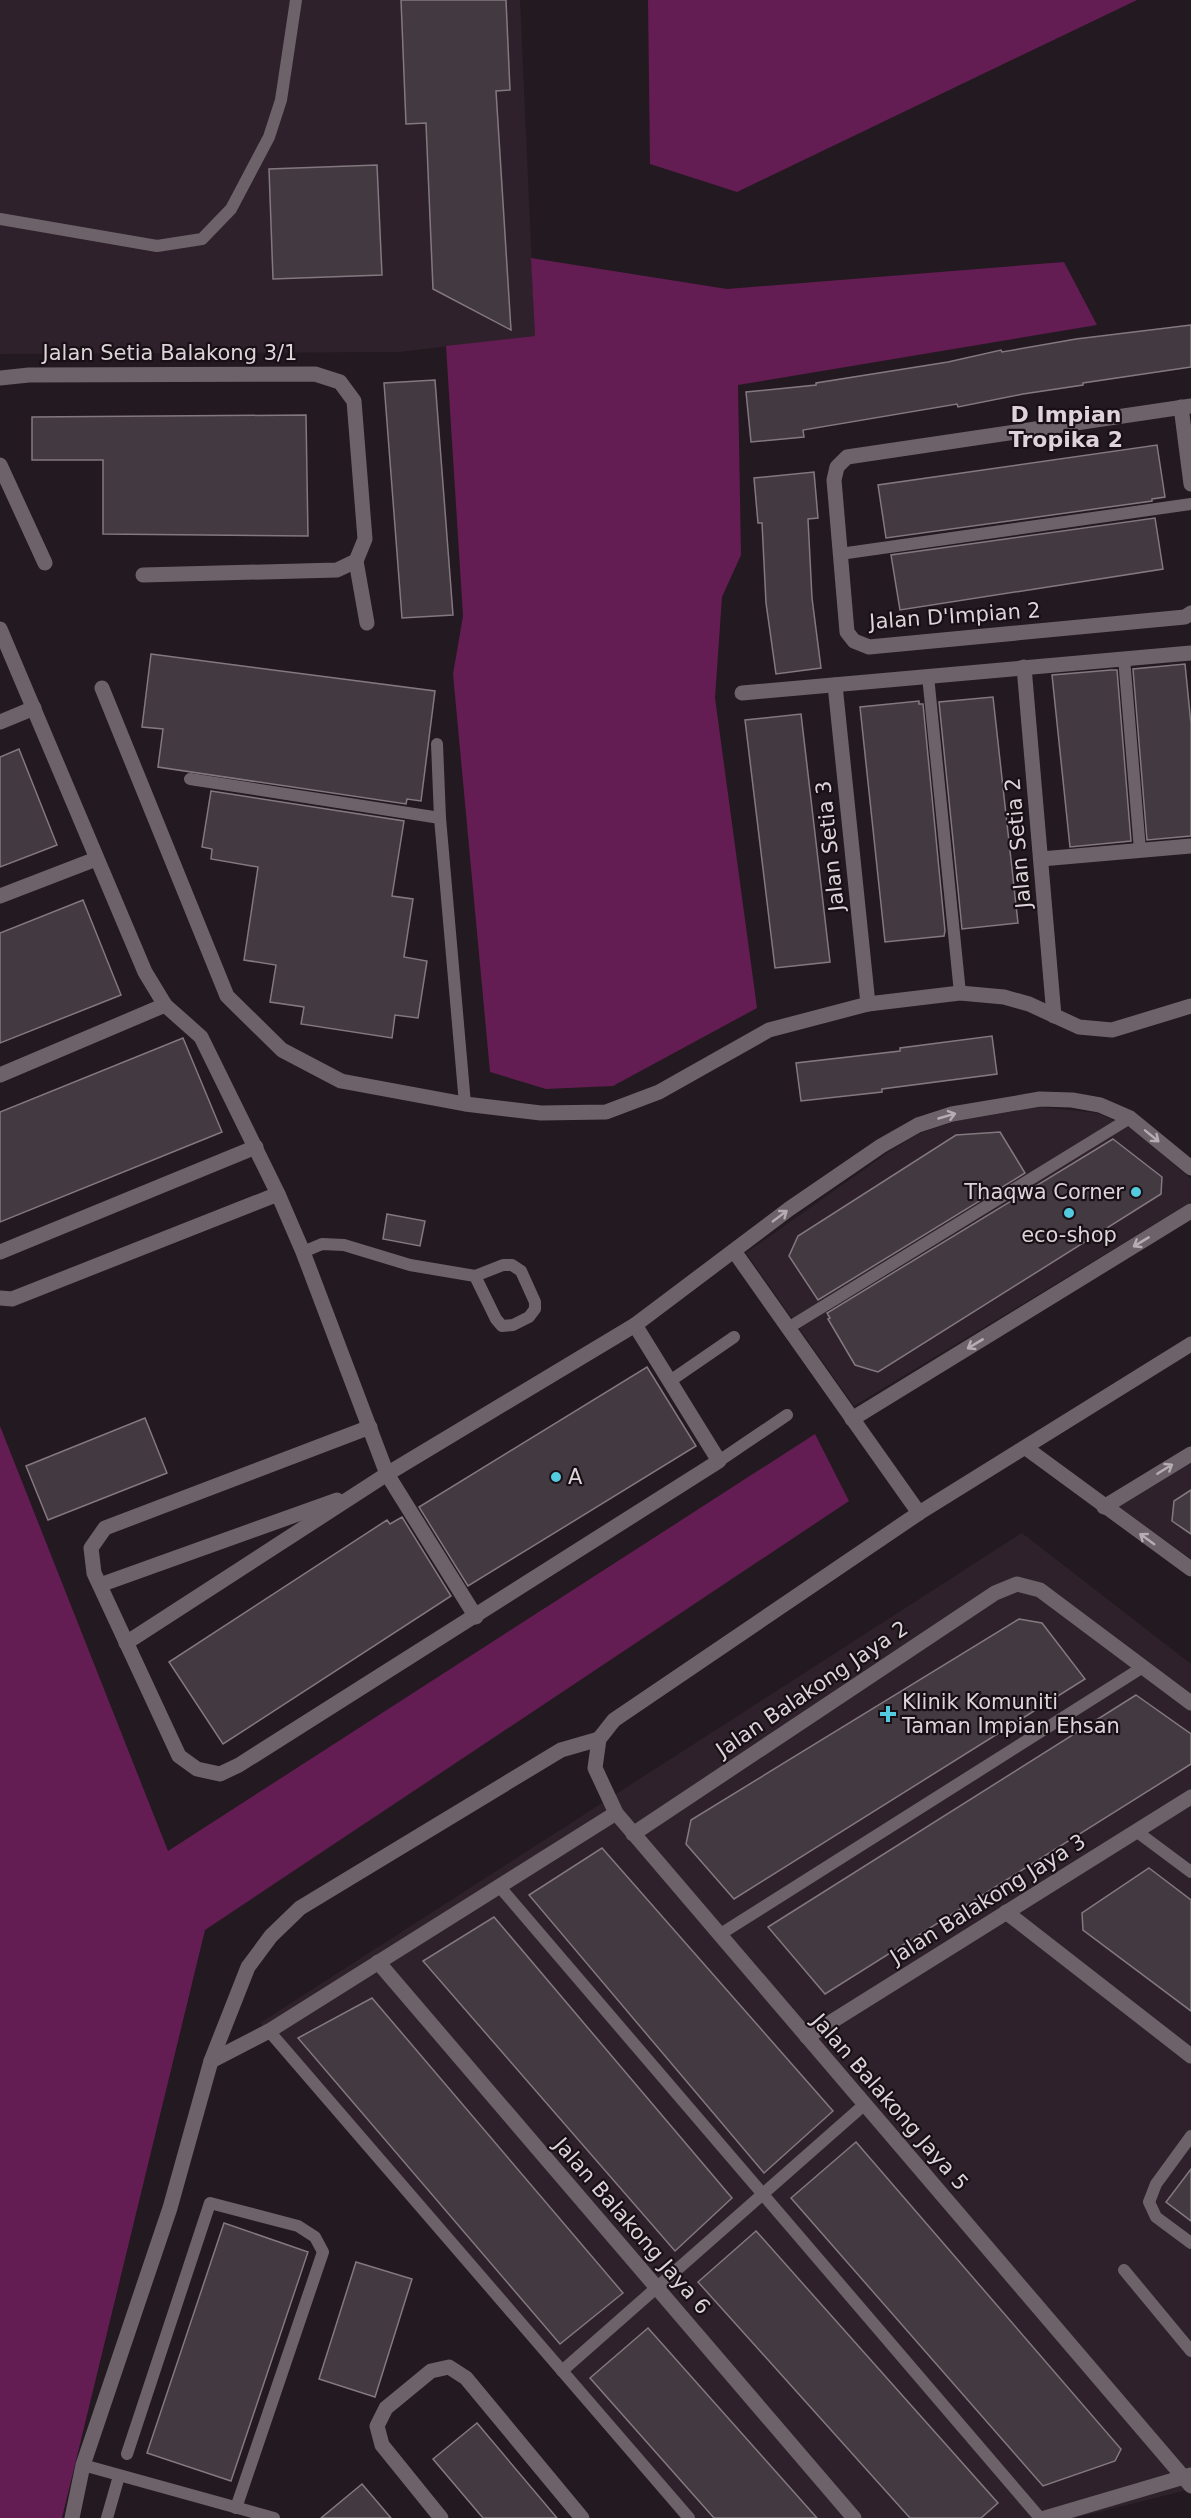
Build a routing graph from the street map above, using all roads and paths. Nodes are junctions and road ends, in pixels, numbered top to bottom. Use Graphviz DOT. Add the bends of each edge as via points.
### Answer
graph roads {
  1 [pos="296,0"];
  2 [pos="0,219"];
  3 [pos="0,378"];
  4 [pos="1186,407"];
  5 [pos="0,465"];
  6 [pos="1191,484"];
  7 [pos="1191,504"];
  8 [pos="840,554"];
  9 [pos="356,561"];
  10 [pos="45,563"];
  11 [pos="143,575"];
  12 [pos="1191,613"];
  13 [pos="367,623"];
  14 [pos="0,629"];
  15 [pos="1191,653"];
  16 [pos="1124,658"];
  17 [pos="1024,667"];
  18 [pos="928,676"];
  19 [pos="835,685"];
  20 [pos="102,688"];
  21 [pos="742,693"];
  22 [pos="34,708"];
  23 [pos="0,722"];
  24 [pos="437,744"];
  25 [pos="190,779"];
  26 [pos="440,818"];
  27 [pos="1191,846"];
  28 [pos="1140,850"];
  29 [pos="1041,858"];
  30 [pos="96,859"];
  31 [pos="0,896"];
  32 [pos="960,993"];
  33 [pos="868,1004"];
  34 [pos="165,1005"];
  35 [pos="1191,1006"];
  36 [pos="1054,1016"];
  37 [pos="0,1076"];
  38 [pos="465,1104"];
  39 [pos="1130,1118"];
  40 [pos="256,1147"];
  41 [pos="1191,1168"];
  42 [pos="278,1194"];
  43 [pos="1191,1212"];
  44 [pos="734,1251"];
  45 [pos="0,1252"];
  46 [pos="303,1252"];
  47 [pos="475,1276"];
  48 [pos="0,1298"];
  49 [pos="634,1325"];
  50 [pos="788,1328"];
  51 [pos="734,1336"];
  52 [pos="1191,1344"];
  53 [pos="670,1381"];
  54 [pos="788,1415"];
  55 [pos="852,1419"];
  56 [pos="370,1427"];
  57 [pos="1026,1448"];
  58 [pos="1191,1454"];
  59 [pos="719,1461"];
  60 [pos="387,1474"];
  61 [pos="361,1491"];
  62 [pos="1104,1507"];
  63 [pos="919,1513"];
  64 [pos="1191,1569"];
  65 [pos="99,1585"];
  66 [pos="476,1617"];
  67 [pos="126,1643"];
  68 [pos="1143,1667"];
  69 [pos="1191,1703"];
  70 [pos="598,1739"];
  71 [pos="1191,1797"];
  72 [pos="616,1813"];
  73 [pos="1136,1831"];
  74 [pos="633,1834"];
  75 [pos="1191,1872"];
  76 [pos="499,1886"];
  77 [pos="1006,1912"];
  78 [pos="719,1935"];
  79 [pos="378,1962"];
  80 [pos="269,2031"];
  81 [pos="807,2037"];
  82 [pos="1191,2056"];
  83 [pos="211,2061"];
  84 [pos="865,2104"];
  85 [pos="1191,2136"];
  86 [pos="762,2194"];
  87 [pos="1191,2243"];
  88 [pos="1124,2270"];
  89 [pos="656,2287"];
  90 [pos="1191,2351"];
  91 [pos="562,2371"];
  92 [pos="128,2454"];
  93 [pos="83,2465"];
  94 [pos="119,2476"];
  95 [pos="1189,2480"];
  96 [pos="236,2508"];
  97 [pos="72,2518"];
  98 [pos="108,2518"];
  99 [pos="274,2518"];
  100 [pos="441,2518"];
  101 [pos="582,2518"];
  102 [pos="689,2518"];
  103 [pos="854,2518"];
  104 [pos="1042,2518"];
  1 -- 2 [label="lane" via="281,100 269,137 231,209 202,239 157,246"];
  3 -- 9 [label="street, Jalan Setia Balakong 3/1" via="315,374 340,382 354,400 365,539"];
  4 -- 6 [label="street, Jalan D'Impian 2"];
  4 -- 8 [label="street, Jalan D'Impian 2" via="847,457 837,467 834,480"];
  5 -- 10 [label="street"];
  7 -- 8 [label="lane"];
  8 -- 12 [label="street, Jalan D'Impian 2" via="847,632 854,641 869,647 1185,617"];
  9 -- 11 [label="street" via="336,570"];
  9 -- 13 [label="street"];
  14 -- 22 [label="street"];
  15 -- 16 [label="street"];
  16 -- 17 [label="street"];
  16 -- 28 [label="lane"];
  17 -- 18 [label="street"];
  17 -- 29 [label="street, Jalan Setia 2"];
  18 -- 19 [label="street"];
  18 -- 32 [label="lane"];
  19 -- 21 [label="street"];
  19 -- 33 [label="street, Jalan Setia 3"];
  20 -- 38 [label="street" via="227,996 282,1050 341,1082"];
  22 -- 23 [label="street"];
  22 -- 30 [label="street"];
  24 -- 26 [label="lane"];
  25 -- 26 [label="lane"];
  26 -- 38 [label="lane"];
  27 -- 28 [label="street"];
  28 -- 29 [label="street"];
  29 -- 36 [label="street, Jalan Setia 2"];
  30 -- 31 [label="street"];
  30 -- 34 [label="street" via="145,972"];
  32 -- 33 [label="street"];
  32 -- 36 [label="street" via="1004,997"];
  33 -- 38 [label="street" via="769,1030 659,1092 606,1112 541,1113"];
  34 -- 37 [label="street"];
  34 -- 40 [label="street" via="201,1036"];
  35 -- 36 [label="street" via="1112,1030 1079,1027"];
  39 -- 41 [label="street, one-way"];
  44 -- 39 [label="street, one-way" via="881,1146 929,1121 1040,1099 1100,1105"];
  39 -- 50 [label="lane"];
  40 -- 42 [label="street"];
  40 -- 45 [label="street"];
  42 -- 46 [label="street"];
  42 -- 48 [label="street" via="12,1299"];
  43 -- 55 [label="street, one-way"];
  44 -- 49 [label="street"];
  44 -- 50 [label="street"];
  46 -- 47 [label="lane" via="322,1244 344,1245 410,1265"];
  46 -- 56 [label="street"];
  47 -- 47 [label="lane" via="512,1265 521,1271 535,1309 513,1326 502,1326"];
  49 -- 53 [label="street"];
  49 -- 60 [label="street"];
  50 -- 55 [label="street"];
  51 -- 53 [label="lane"];
  52 -- 57 [label="street"];
  53 -- 59 [label="street"];
  54 -- 59 [label="lane"];
  55 -- 63 [label="street"];
  56 -- 60 [label="street"];
  56 -- 65 [label="street" via="105,1528 91,1548"];
  57 -- 62 [label="street"];
  57 -- 63 [label="street"];
  62 -- 58 [label="street, one-way"];
  59 -- 66 [label="street"];
  60 -- 61 [label="street"];
  60 -- 66 [label="street"];
  61 -- 65 [label="street"];
  61 -- 67 [label="street"];
  64 -- 62 [label="street, one-way"];
  63 -- 70 [label="street" via="614,1720"];
  65 -- 67 [label="street"];
  66 -- 67 [label="street" via="220,1774 197,1769 179,1756"];
  68 -- 69 [label="street"];
  68 -- 74 [label="street, Jalan Balakong Jaya 2" via="1040,1590 1017,1584 995,1593"];
  68 -- 78 [label="lane"];
  70 -- 72 [label="street, Jalan Balakong Jaya 5" via="595,1768"];
  70 -- 83 [label="street" via="561,1750 300,1908 271,1936 248,1967"];
  71 -- 73 [label="street, Jalan Balakong Jaya 3"];
  72 -- 74 [label="street, Jalan Balakong Jaya 5"];
  72 -- 76 [label="street"];
  73 -- 75 [label="lane"];
  73 -- 77 [label="street, Jalan Balakong Jaya 3"];
  74 -- 78 [label="street, Jalan Balakong Jaya 5"];
  76 -- 79 [label="street"];
  76 -- 86 [label="lane"];
  77 -- 81 [label="street, Jalan Balakong Jaya 3"];
  77 -- 82 [label="street"];
  78 -- 81 [label="street, Jalan Balakong Jaya 5"];
  79 -- 80 [label="street"];
  79 -- 89 [label="street, Jalan Balakong Jaya 6"];
  80 -- 83 [label="street"];
  80 -- 91 [label="lane"];
  81 -- 84 [label="street, Jalan Balakong Jaya 5"];
  83 -- 93 [label="street" via="170,2208"];
  84 -- 86 [label="lane"];
  84 -- 95 [label="street, Jalan Balakong Jaya 5"];
  85 -- 87 [label="lane" via="1156,2184 1149,2202 1156,2217"];
  86 -- 89 [label="lane"];
  86 -- 104 [label="lane"];
  88 -- 90 [label="lane"];
  89 -- 91 [label="lane"];
  89 -- 103 [label="street, Jalan Balakong Jaya 6"];
  91 -- 102 [label="lane"];
  92 -- 96 [label="lane" via="210,2203 298,2226 315,2237 322,2252"];
  93 -- 94 [label="lane"];
  93 -- 97 [label="street"];
  94 -- 96 [label="lane"];
  94 -- 98 [label="lane"];
  95 -- 104 [label="street"];
  96 -- 99 [label="lane"];
  100 -- 101 [label="street" via="382,2445 376,2426 386,2408 431,2371 449,2367 466,2378"];
}
